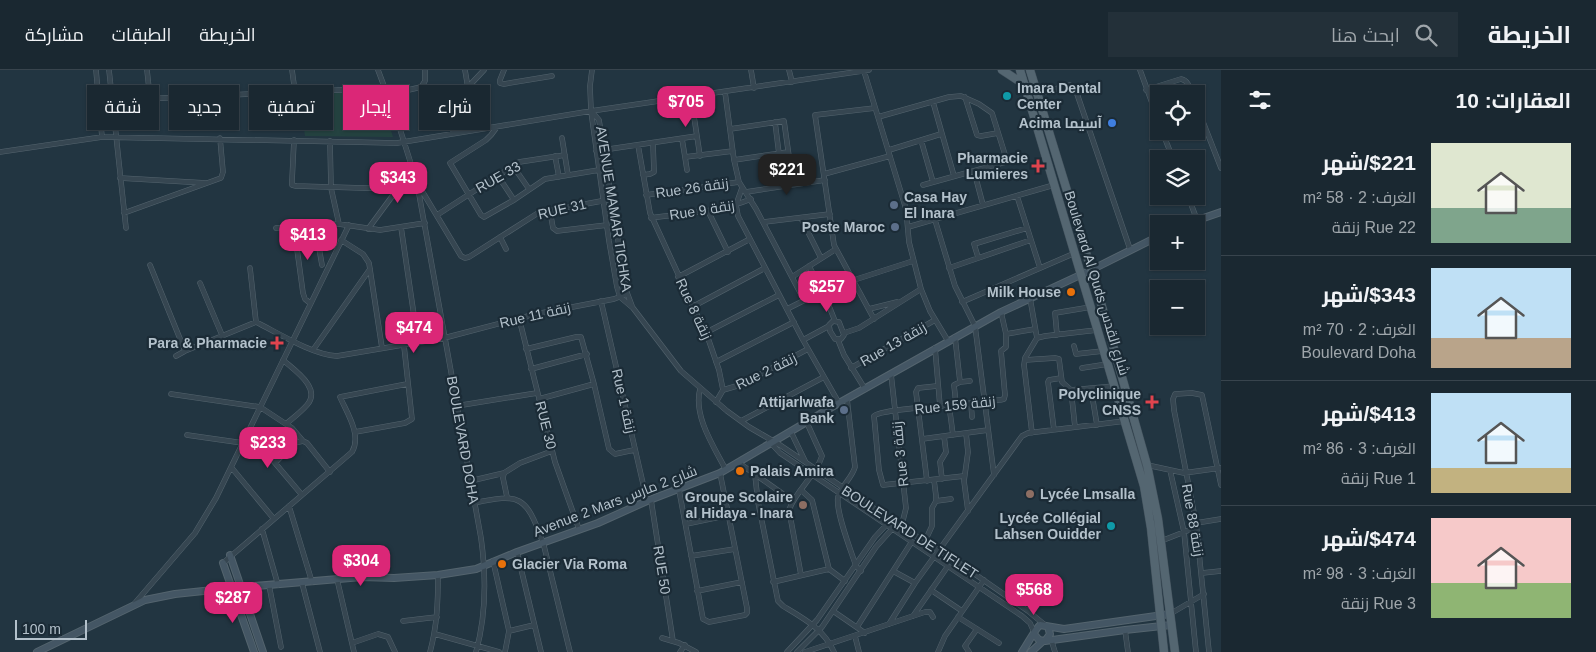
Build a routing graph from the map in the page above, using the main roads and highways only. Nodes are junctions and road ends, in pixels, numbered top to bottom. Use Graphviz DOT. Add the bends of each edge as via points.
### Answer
graph roads {
  1 [pos="1002,70"];
  2 [pos="1020,70"];
  3 [pos="1030,70"];
  4 [pos="1025,85"];
  5 [pos="1164,652"];
  6 [pos="1175,652"];
  1 -- 4 [label="main road"];
  2 -- 4 [label="main road, Boulevard Al Quds شارع القدس"];
  3 -- 6 [label="main road, Boulevard Al Quds شارع القدس" via="1147,465 1157,510"];
  4 -- 5 [label="main road, Boulevard Al Quds شارع القدس" via="1147,500"];
}
